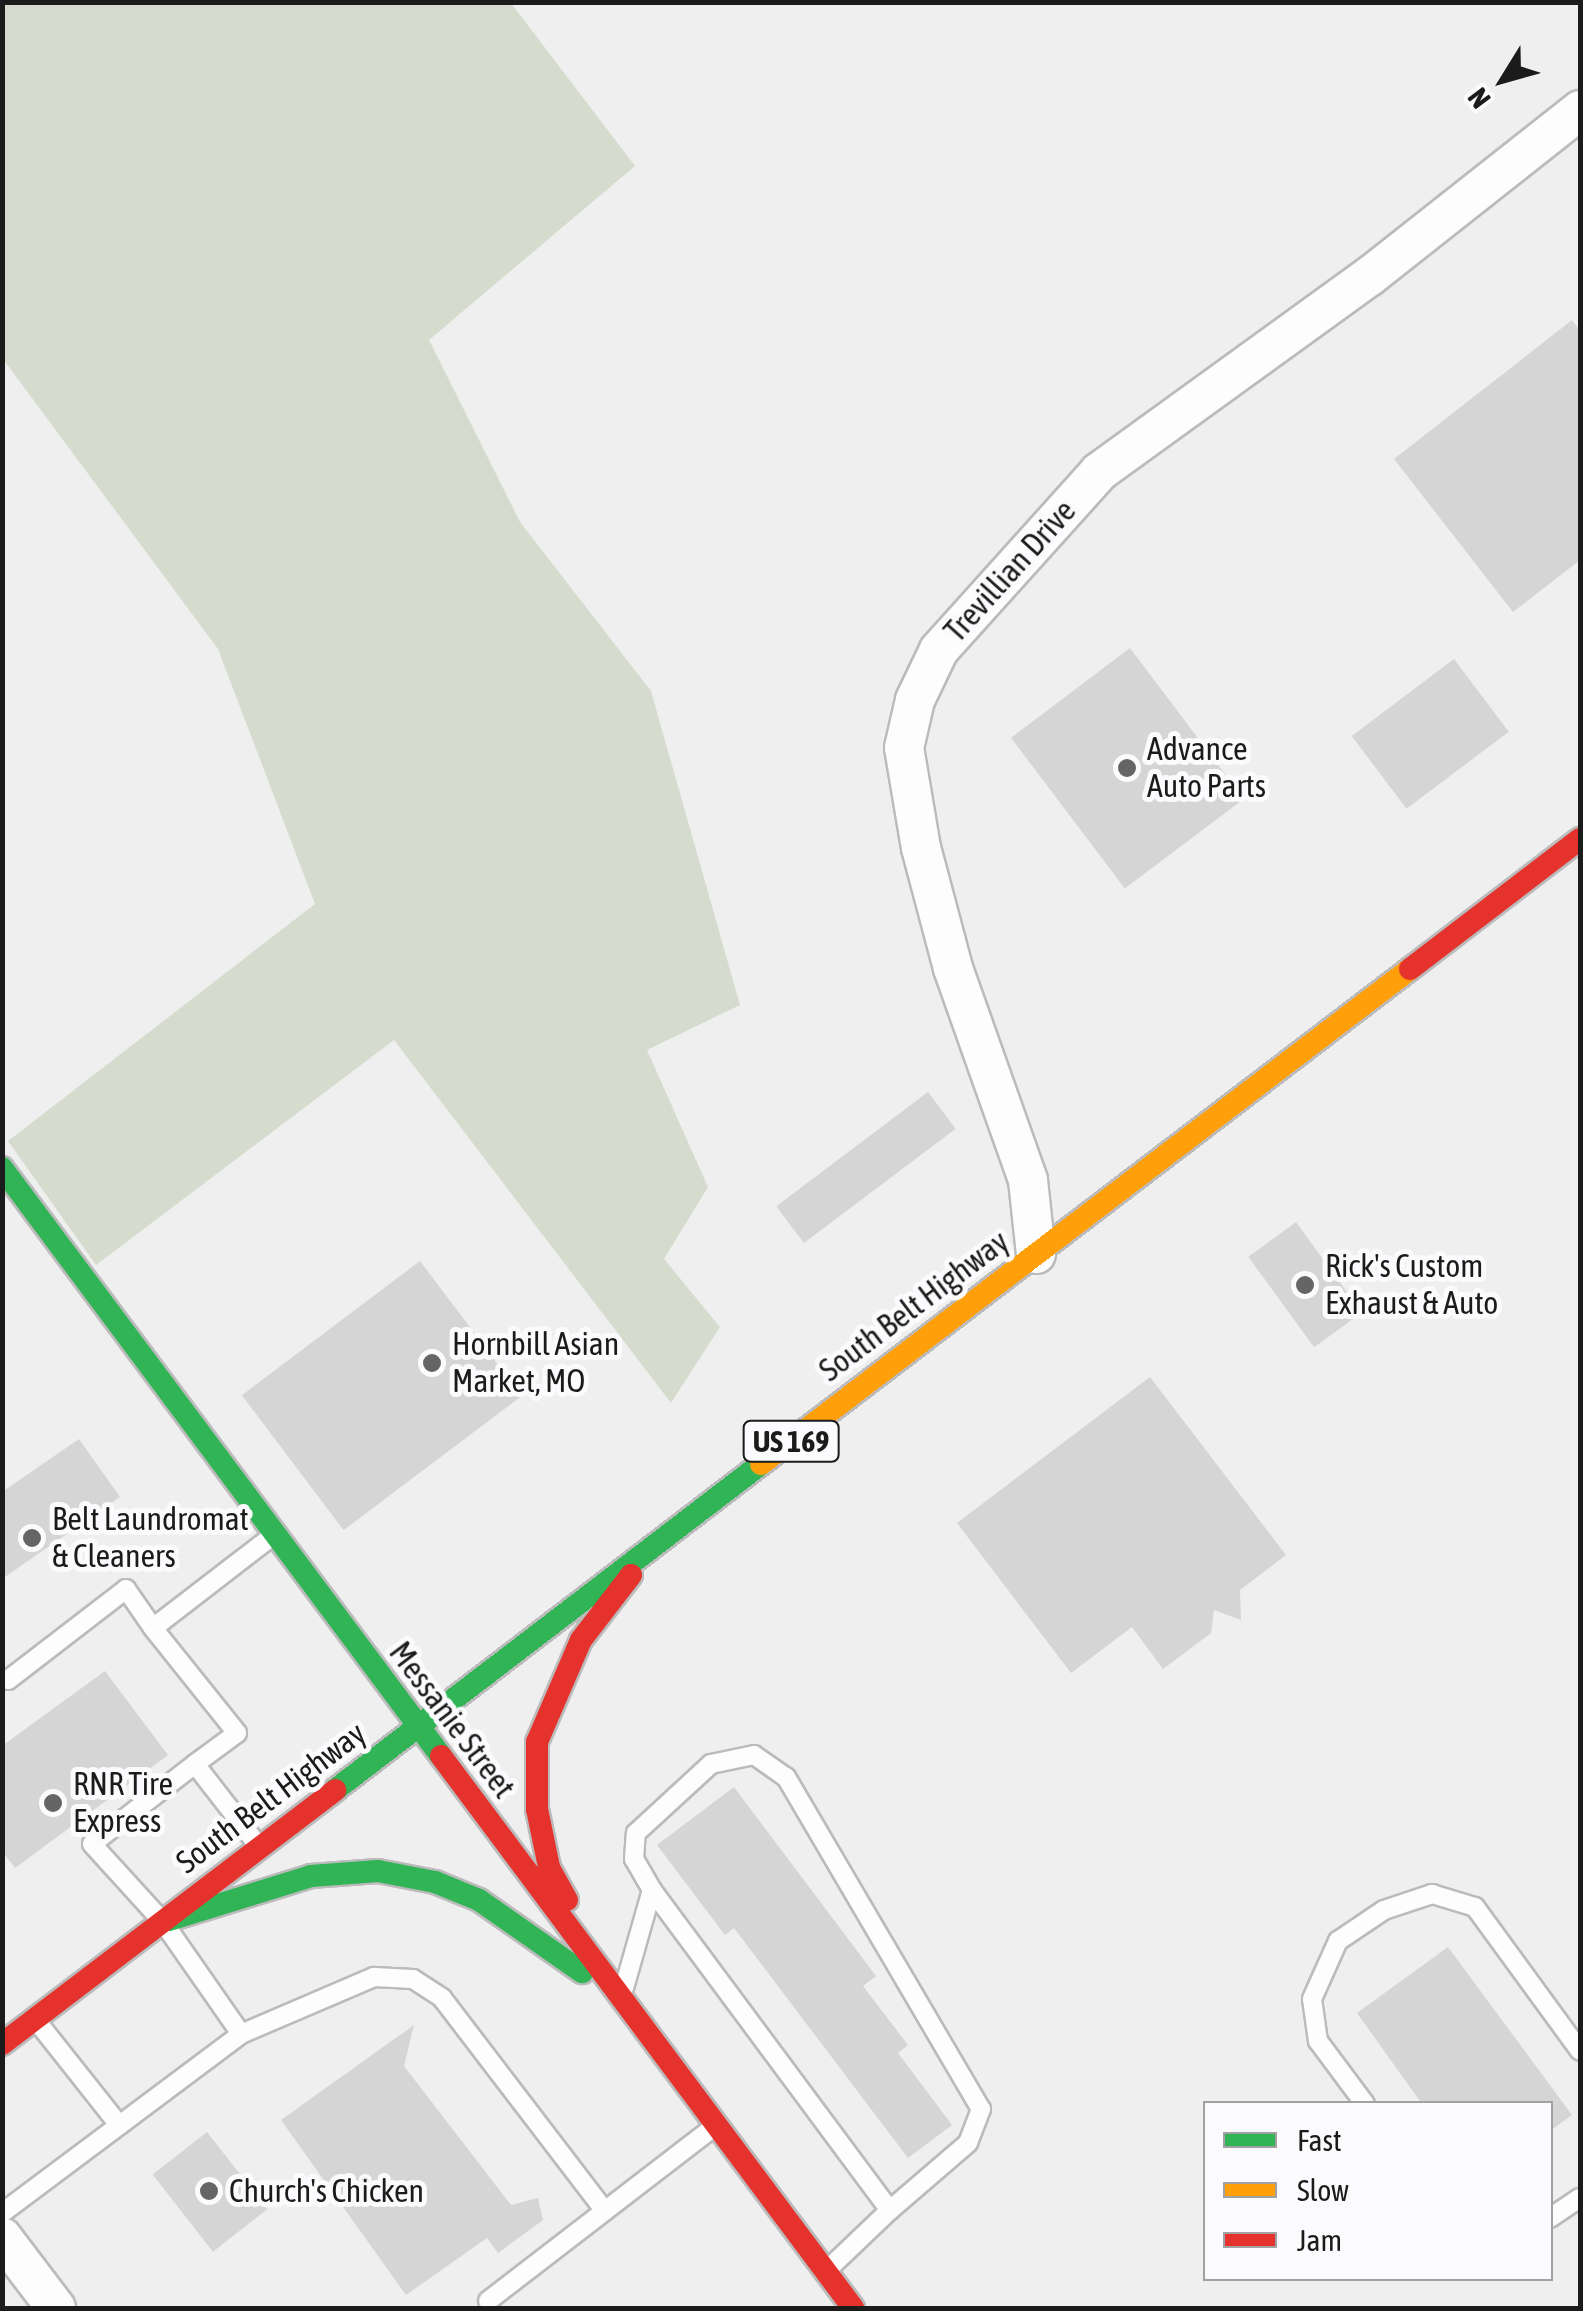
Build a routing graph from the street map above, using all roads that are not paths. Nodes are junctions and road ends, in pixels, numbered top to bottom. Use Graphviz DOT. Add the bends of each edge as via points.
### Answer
graph roads {
  1 [pos="1580,110"];
  2 [pos="1580,839"];
  3 [pos="2,1168"];
  4 [pos="1036,1254"];
  5 [pos="274,1534"];
  6 [pos="656,1544"];
  7 [pos="153,1628"];
  8 [pos="8,1680"];
  9 [pos="417,1727"];
  10 [pos="195,1764"];
  11 [pos="260,1848"];
  12 [pos="652,1890"];
  13 [pos="163,1922"];
  14 [pos="620,1998"];
  15 [pos="35,2019"];
  16 [pos="241,2034"];
  17 [pos="2,2044"];
  18 [pos="1580,2051"];
  19 [pos="1363,2101"];
  20 [pos="120,2125"];
  21 [pos="716,2125"];
  22 [pos="1580,2198"];
  23 [pos="890,2210"];
  24 [pos="605,2211"];
  25 [pos="2,2214"];
  26 [pos="1553,2216"];
  27 [pos="2,2237"];
  28 [pos="825,2272"];
  29 [pos="488,2301"];
  30 [pos="56,2308"];
  31 [pos="853,2308"];
  1 -- 4 [label="street, Trevillian Drive" via="1370,276 1099,472 940,650 915,700 904,748 922,848 952,968 1028,1180"];
  2 -- 4 [label="street, South Belt Highway / US 169"];
  3 -- 5 [label="street, Messanie Street"];
  4 -- 6 [label="street, South Belt Highway / US 169"];
  5 -- 7 [label="lane"];
  5 -- 9 [label="street, Messanie Street"];
  6 -- 9 [label="street, South Belt Highway / US 169"];
  6 -- 14 [label="street" via="580,1640 537,1742 537,1809 550,1867"];
  7 -- 8 [label="lane" via="126,1590"];
  7 -- 10 [label="lane" via="236,1733"];
  9 -- 11 [label="street, South Belt Highway / US 169"];
  9 -- 14 [label="street, Messanie Street"];
  10 -- 11 [label="lane"];
  10 -- 13 [label="lane" via="92,1844"];
  11 -- 13 [label="street, South Belt Highway / US 169"];
  12 -- 14 [label="lane"];
  12 -- 23 [label="lane"];
  12 -- 23 [label="lane" via="634,1859 636,1833 697,1776 734,1755 754,1755 786,1778 981,2109 968,2142"];
  13 -- 14 [label="street" via="311,1876 378,1871 436,1882 479,1900"];
  13 -- 15 [label="street, South Belt Highway / US 169"];
  13 -- 16 [label="lane"];
  14 -- 21 [label="street, Messanie Street"];
  15 -- 17 [label="street, South Belt Highway / US 169"];
  15 -- 20 [label="lane"];
  16 -- 20 [label="lane"];
  16 -- 24 [label="lane" via="374,1977 413,1978 442,1998"];
  18 -- 19 [label="lane" via="1475,1907 1432,1894 1384,1910 1338,1940 1312,1999 1318,2042"];
  20 -- 25 [label="lane"];
  21 -- 24 [label="lane"];
  21 -- 28 [label="street, Messanie Street"];
  22 -- 26 [label="lane"];
  23 -- 28 [label="lane"];
  24 -- 29 [label="lane"];
  27 -- 30 [label="street"];
  28 -- 31 [label="street, Messanie Street"];
}
